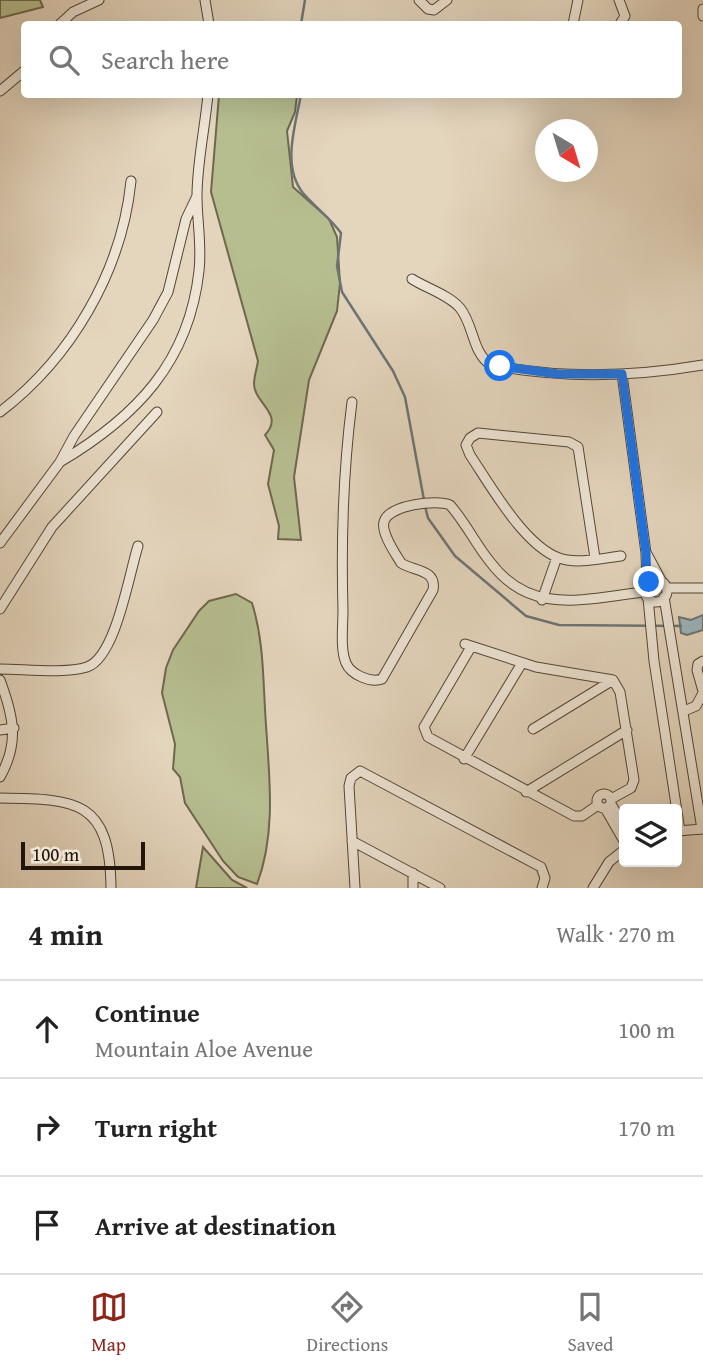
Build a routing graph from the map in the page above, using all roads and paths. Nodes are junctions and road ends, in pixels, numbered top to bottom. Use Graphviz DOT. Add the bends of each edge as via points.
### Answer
graph roads {
  1 [pos="99,0"];
  2 [pos="205,0"];
  3 [pos="419,0"];
  4 [pos="447,0"];
  5 [pos="578,0"];
  6 [pos="619,0"];
  7 [pos="703,9"];
  8 [pos="703,16"];
  9 [pos="63,21"];
  10 [pos="208,21"];
  11 [pos="574,21"];
  12 [pos="622,21"];
  13 [pos="21,73"];
  14 [pos="0,90"];
  15 [pos="208,98"];
  16 [pos="131,181"];
  17 [pos="197,196"];
  18 [pos="412,279"];
  19 [pos="703,365"];
  20 [pos="622,374"];
  21 [pos="352,402"];
  22 [pos="0,412"];
  23 [pos="157,412"];
  24 [pos="60,462"];
  25 [pos="0,544"];
  26 [pos="138,546"];
  27 [pos="646,553"];
  28 [pos="621,556"];
  29 [pos="557,557"];
  30 [pos="596,558"];
  31 [pos="703,588"];
  32 [pos="664,589"];
  33 [pos="647,592"];
  34 [pos="542,600"];
  35 [pos="0,609"];
  36 [pos="703,662"];
  37 [pos="522,663"];
  38 [pos="0,668"];
  39 [pos="0,680"];
  40 [pos="613,680"];
  41 [pos="703,692"];
  42 [pos="684,711"];
  43 [pos="14,728"];
  44 [pos="533,729"];
  45 [pos="0,730"];
  46 [pos="627,730"];
  47 [pos="464,759"];
  48 [pos="0,777"];
  49 [pos="699,788"];
  50 [pos="526,792"];
  51 [pos="0,798"];
  52 [pos="606,804"];
  53 [pos="674,804"];
  54 [pos="619,821"];
  55 [pos="703,829"];
  56 [pos="619,831"];
  57 [pos="682,831"];
  58 [pos="352,841"];
  59 [pos="619,854"];
  60 [pos="413,873"];
  61 [pos="111,888"];
  62 [pos="355,888"];
  63 [pos="413,888"];
  64 [pos="440,888"];
  65 [pos="542,888"];
  66 [pos="593,888"];
  1 -- 9 [label="street"];
  2 -- 10 [label="street"];
  3 -- 4 [label="street" via="434,10"];
  5 -- 11 [label="street"];
  6 -- 12 [label="street" via="625,16"];
  7 -- 8 [label="street"];
  13 -- 14 [label="street"];
  15 -- 17 [label="street"];
  16 -- 22 [label="street" via="123,229 76,331 53,363"];
  17 -- 24 [label="street" via="186,219 168,292"];
  17 -- 24 [label="street" via="199,271 189,322 175,356 148,395"];
  18 -- 20 [label="street" via="459,307 470,321 481,356 491,365 558,374"];
  19 -- 20 [label="street"];
  20 -- 27 [label="street"];
  21 -- 34 [label="street" via="343,472 344,657 351,671 373,681 387,673 434,585 428,574 401,563 384,530 390,513 414,505 446,503 503,579"];
  23 -- 35 [label="street" via="52,527"];
  24 -- 25 [label="street"];
  26 -- 38 [label="street" via="111,639 98,661 83,668"];
  27 -- 32 [label="street"];
  27 -- 33 [label="street"];
  28 -- 30 [label="street"];
  29 -- 30 [label="street" via="571,561"];
  29 -- 30 [label="street" via="516,524 468,452 467,441 474,435 569,442 578,447"];
  29 -- 34 [label="street"];
  31 -- 32 [label="street"];
  32 -- 33 [label="street" via="658,601"];
  32 -- 33 [label="street" via="652,580"];
  32 -- 42 [label="street"];
  33 -- 34 [label="street"];
  33 -- 53 [label="street"];
  36 -- 41 [label="street" via="696,670"];
  37 -- 40 [label="street"];
  37 -- 47 [label="street"];
  37 -- 47 [label="street" via="468,646 424,727 432,740"];
  39 -- 43 [label="street"];
  40 -- 44 [label="street"];
  40 -- 46 [label="street" via="620,692"];
  41 -- 42 [label="street" via="696,706"];
  42 -- 49 [label="street"];
  43 -- 45 [label="street"];
  43 -- 48 [label="street" via="10,758"];
  46 -- 50 [label="street"];
  46 -- 52 [label="street" via="633,784"];
  47 -- 50 [label="street"];
  49 -- 55 [label="street"];
  50 -- 52 [label="street" via="578,817"];
  51 -- 61 [label="street" via="59,800 87,812 108,841"];
  52 -- 54 [label="street"];
  52 -- 56 [label="street"];
  55 -- 57 [label="street"];
  58 -- 60 [label="street"];
  58 -- 62 [label="street"];
  58 -- 65 [label="street" via="349,786 360,771 541,867"];
  59 -- 66 [label="street"];
  60 -- 63 [label="street"];
  60 -- 64 [label="street"];
}
